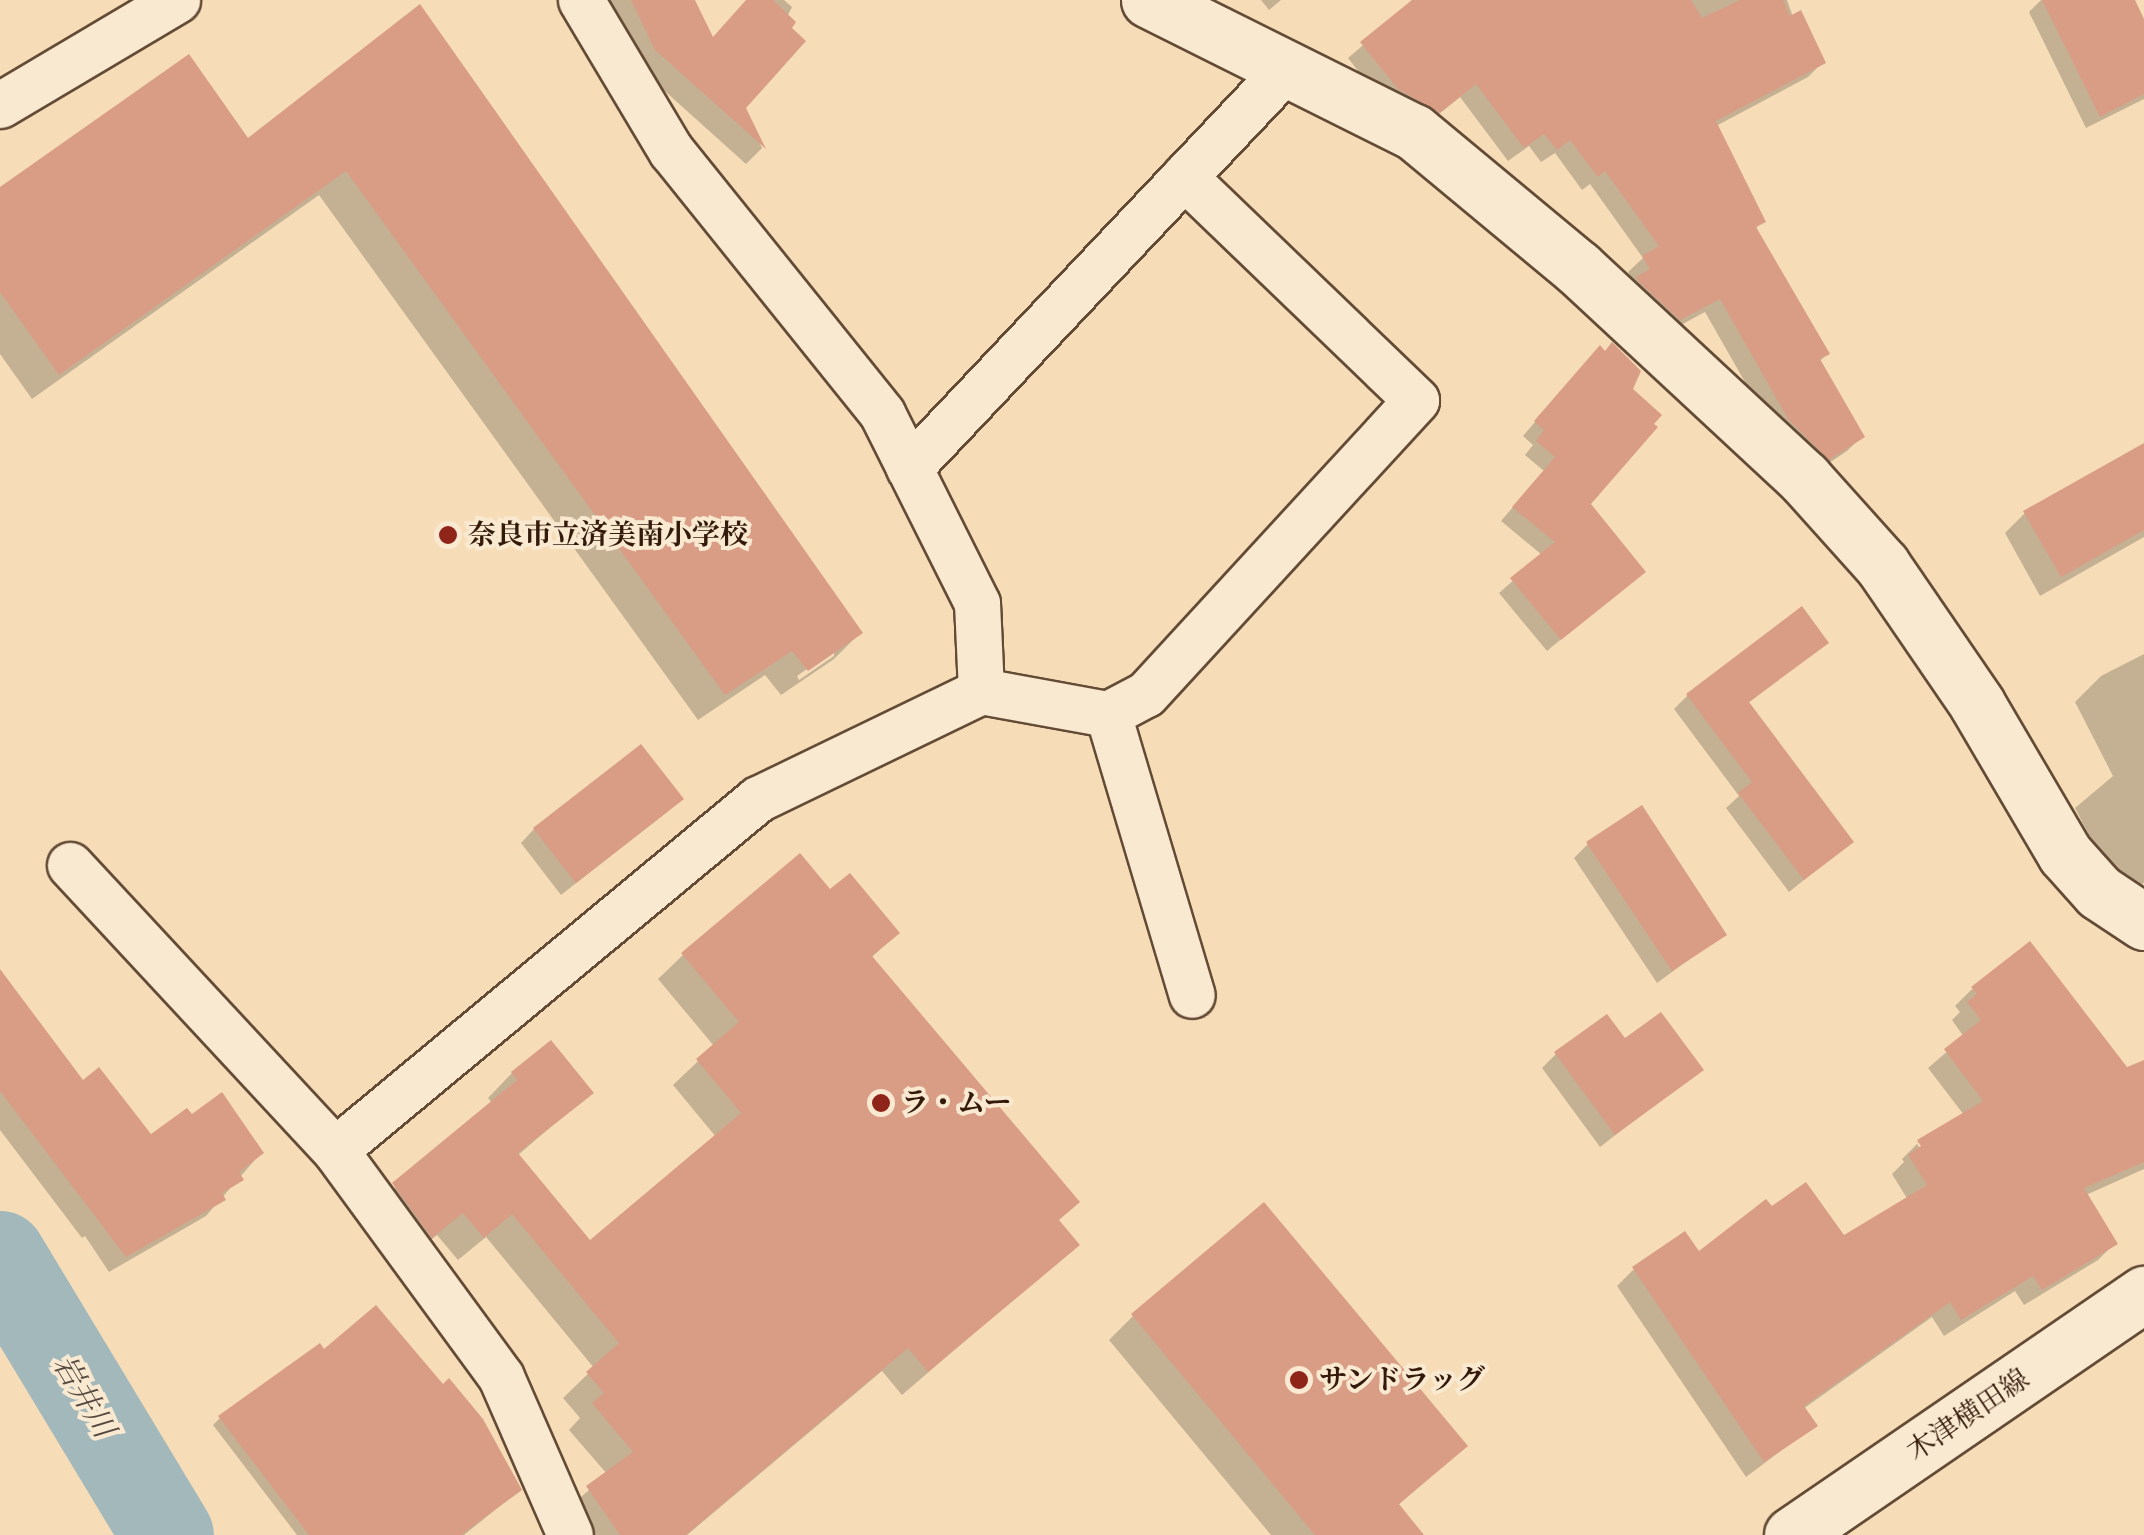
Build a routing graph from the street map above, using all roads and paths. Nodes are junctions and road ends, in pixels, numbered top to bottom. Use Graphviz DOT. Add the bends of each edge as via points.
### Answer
graph roads {
  1 [pos="177,0"];
  2 [pos="581,0"];
  3 [pos="1149,0"];
  4 [pos="1287,68"];
  5 [pos="0,105"];
  6 [pos="1184,176"];
  7 [pos="909,468"];
  8 [pos="981,691"];
  9 [pos="1108,714"];
  10 [pos="70,865"];
  11 [pos="2144,922"];
  12 [pos="1192,995"];
  13 [pos="335,1150"];
  14 [pos="2144,1294"];
  15 [pos="570,1535"];
  16 [pos="1792,1535"];
  1 -- 5 [label="street"];
  2 -- 7 [label="street" via="671,151 882,413"];
  3 -- 4 [label="street"];
  4 -- 6 [label="street"];
  4 -- 11 [label="street" via="1414,132 1578,268 1804,478 1882,564 1977,704 2066,854 2098,892"];
  6 -- 7 [label="street"];
  6 -- 9 [label="street" via="1416,400 1146,694"];
  7 -- 8 [label="street" via="977,604"];
  8 -- 9 [label="street"];
  8 -- 13 [label="street" via="758,800"];
  9 -- 12 [label="street"];
  10 -- 13 [label="street"];
  13 -- 15 [label="street" via="501,1378"];
  14 -- 16 [label="street, 木津横田線"];
}
